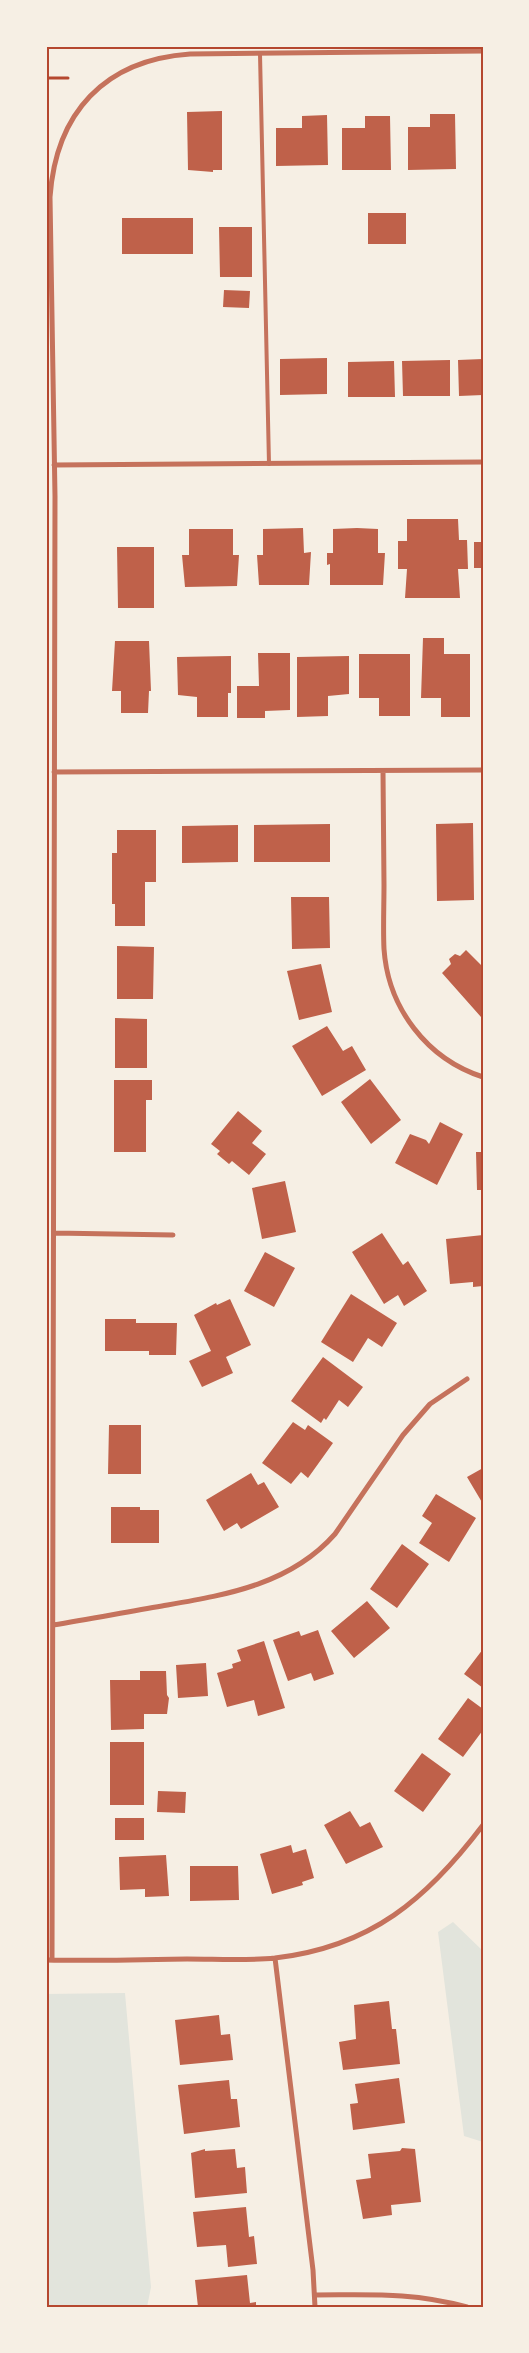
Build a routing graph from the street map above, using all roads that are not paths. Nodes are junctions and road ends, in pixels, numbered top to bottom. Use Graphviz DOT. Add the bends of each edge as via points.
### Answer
graph roads {
  1 [pos="472,48"];
  2 [pos="483,51"];
  3 [pos="260,54"];
  4 [pos="483,462"];
  5 [pos="269,464"];
  6 [pos="54,466"];
  7 [pos="483,770"];
  8 [pos="384,771"];
  9 [pos="54,772"];
  10 [pos="483,1077"];
  11 [pos="54,1233"];
  12 [pos="173,1235"];
  13 [pos="467,1379"];
  14 [pos="53,1625"];
  15 [pos="483,1825"];
  16 [pos="275,1958"];
  17 [pos="49,1960"];
  18 [pos="316,2295"];
  19 [pos="315,2307"];
  20 [pos="467,2307"];
  1 -- 2 [label="street"];
  1 -- 3 [label="street"];
  3 -- 5 [label="lane"];
  3 -- 6 [label="street" via="190,54 155,58 124,70 89,97 66,130 52,171 50,198"];
  4 -- 5 [label="street"];
  5 -- 6 [label="street"];
  6 -- 9 [label="street"];
  7 -- 8 [label="street"];
  8 -- 9 [label="street"];
  8 -- 10 [label="street" via="384,950 394,995 409,1023 431,1046 453,1063"];
  9 -- 11 [label="street"];
  11 -- 12 [label="street"];
  11 -- 14 [label="street"];
  13 -- 14 [label="street" via="430,1404 403,1435 322,1549 302,1563 281,1575 230,1594"];
  14 -- 17 [label="street"];
  15 -- 16 [label="street" via="432,1887 386,1921 329,1947"];
  16 -- 17 [label="street"];
  16 -- 18 [label="street"];
  18 -- 19 [label="street"];
  18 -- 20 [label="street" via="397,2294 433,2298"];
}
